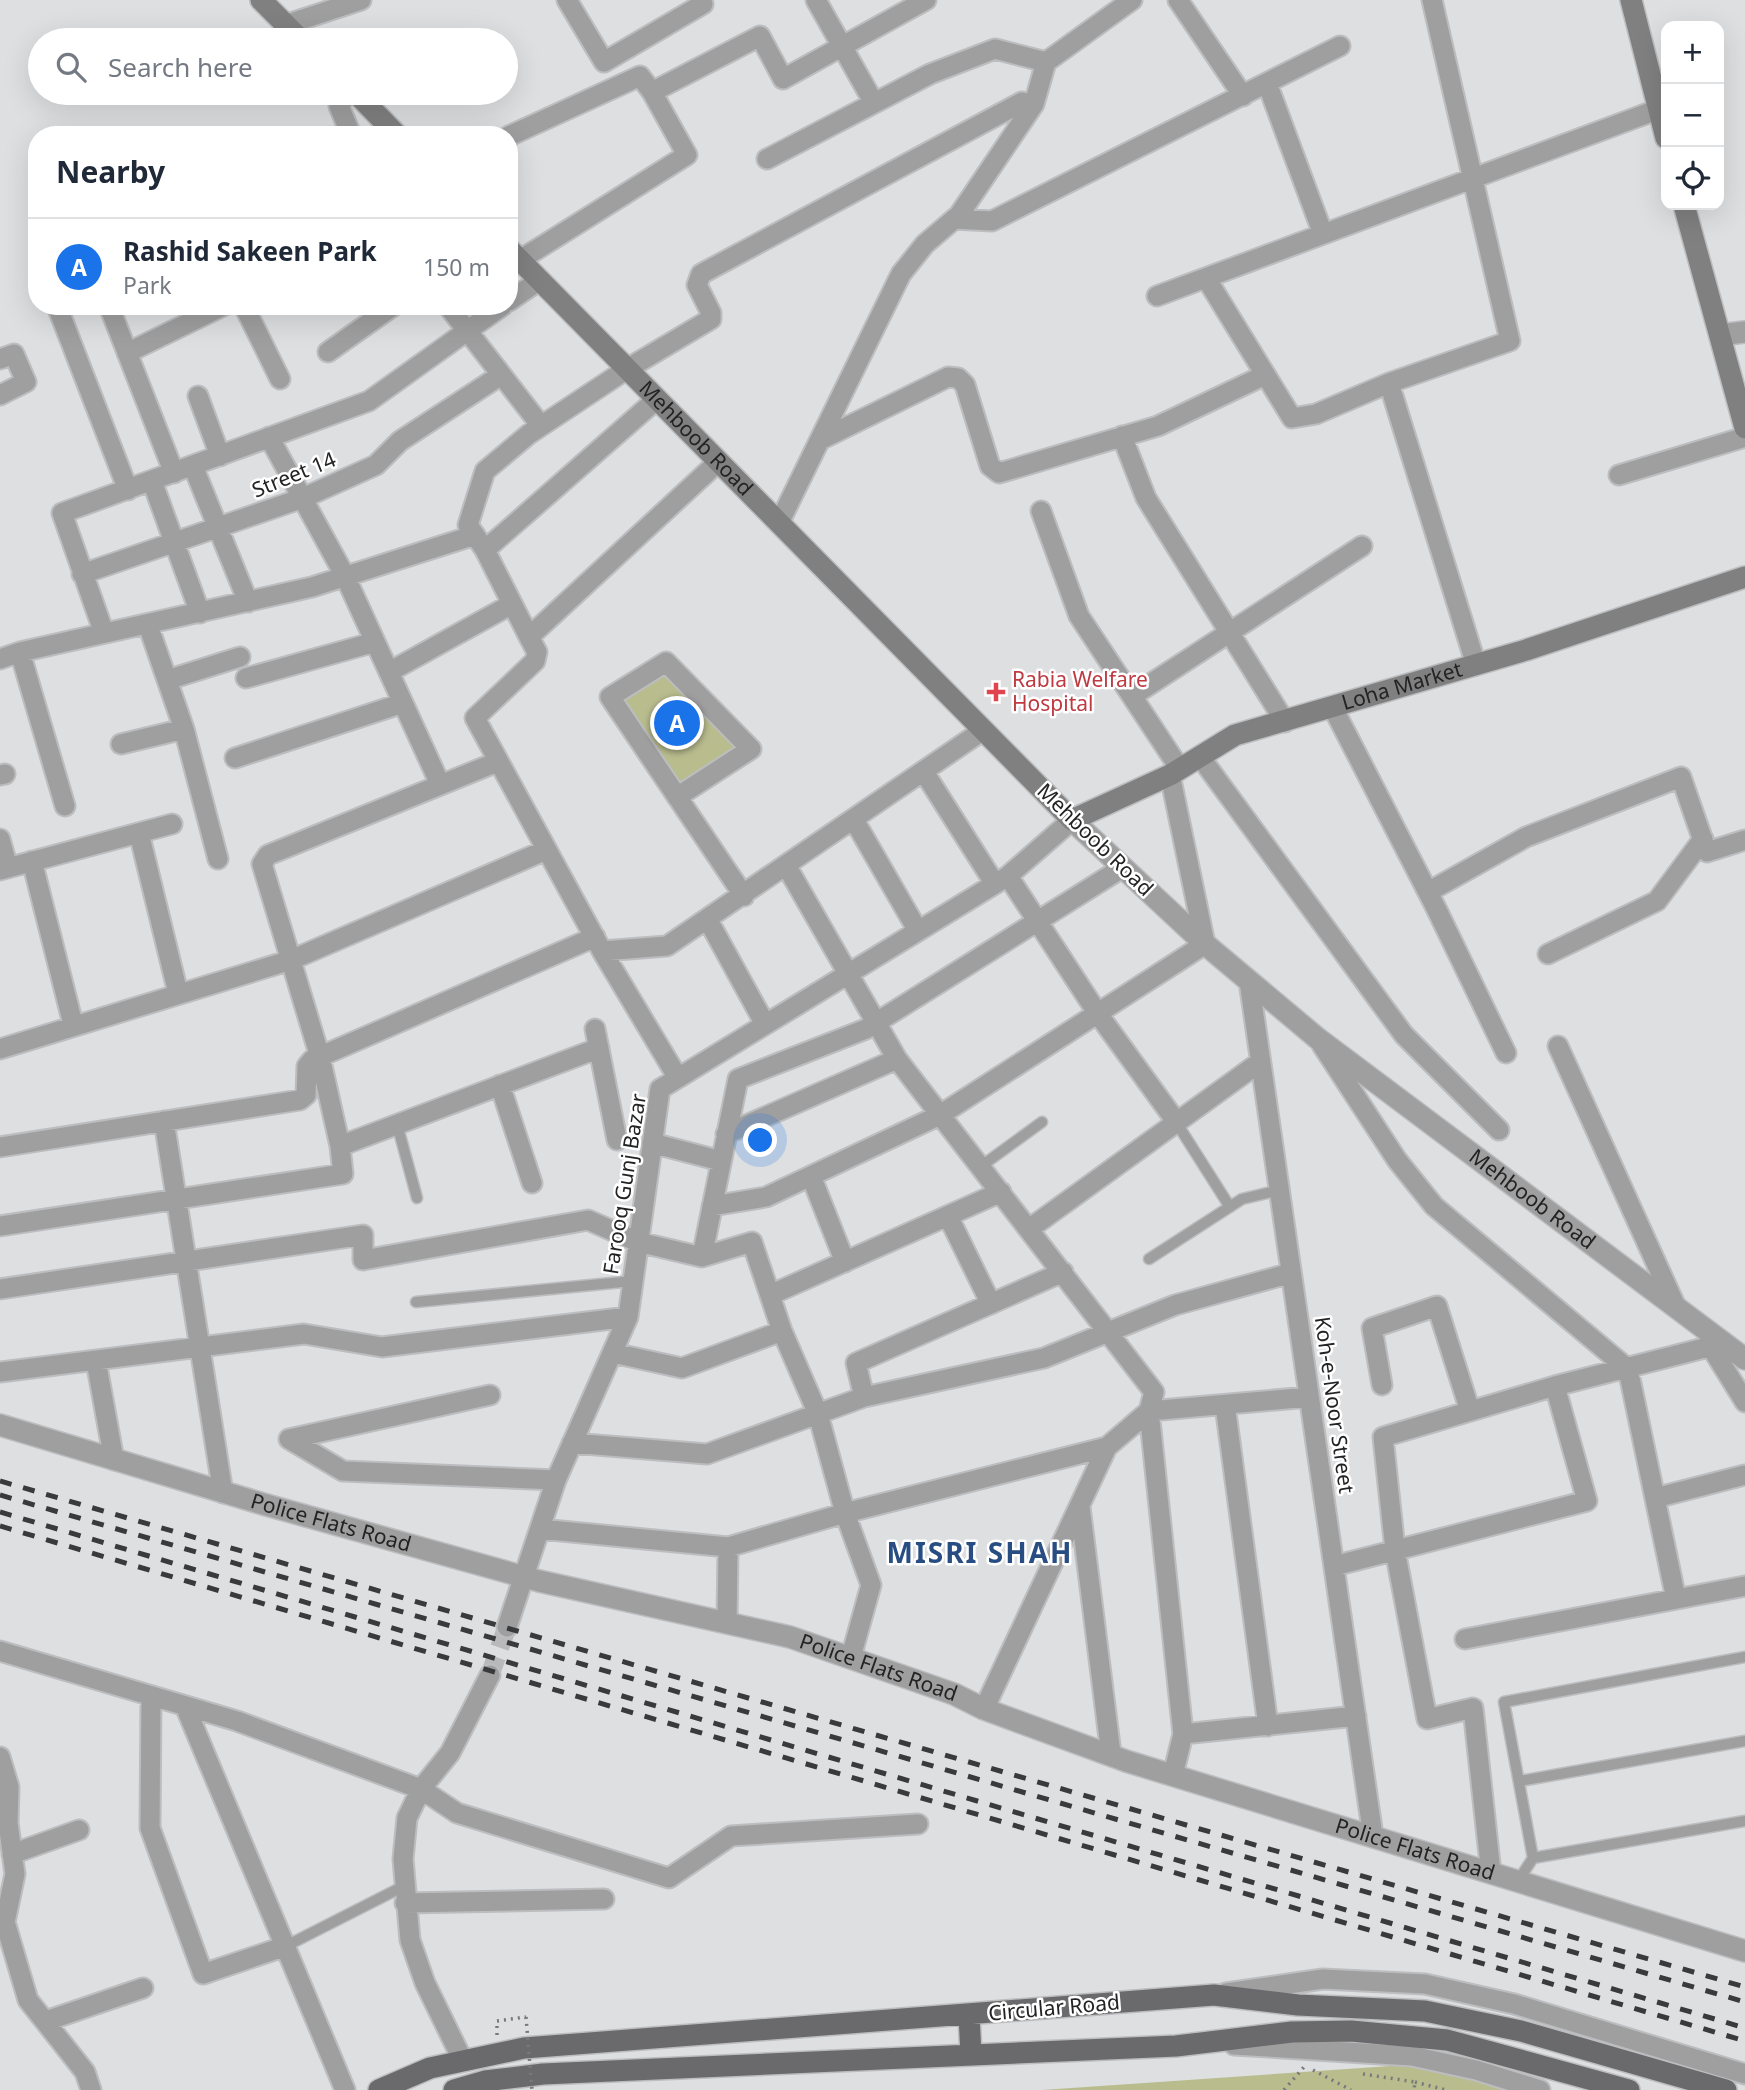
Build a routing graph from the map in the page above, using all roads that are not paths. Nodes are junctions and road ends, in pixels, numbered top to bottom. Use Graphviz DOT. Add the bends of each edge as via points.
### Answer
graph roads {
  1 [pos="261,0"];
  2 [pos="361,0"];
  3 [pos="567,0"];
  4 [pos="816,0"];
  5 [pos="926,0"];
  6 [pos="1132,0"];
  7 [pos="1178,0"];
  8 [pos="1432,0"];
  9 [pos="1630,0"];
  10 [pos="704,4"];
  11 [pos="285,25"];
  12 [pos="288,28"];
  13 [pos="841,44"];
  14 [pos="1340,46"];
  15 [pos="1046,62"];
  16 [pos="1267,83"];
  17 [pos="652,92"];
  18 [pos="1243,96"];
  19 [pos="874,103"];
  20 [pos="1034,104"];
  21 [pos="340,105"];
  22 [pos="368,105"];
  23 [pos="1659,109"];
  24 [pos="1661,117"];
  25 [pos="346,126"];
  26 [pos="388,126"];
  27 [pos="518,132"];
  28 [pos="767,159"];
  29 [pos="1472,179"];
  30 [pos="1685,210"];
  31 [pos="954,219"];
  32 [pos="1323,234"];
  33 [pos="518,253"];
  34 [pos="518,259"];
  35 [pos="1206,278"];
  36 [pos="540,280"];
  37 [pos="518,295"];
  38 [pos="1157,296"];
  39 [pos="60,315"];
  40 [pos="112,315"];
  41 [pos="205,315"];
  42 [pos="248,315"];
  43 [pos="380,315"];
  44 [pos="454,315"];
  45 [pos="490,315"];
  46 [pos="466,332"];
  47 [pos="1745,332"];
  48 [pos="1720,335"];
  49 [pos="328,352"];
  50 [pos="127,353"];
  51 [pos="0,359"];
  52 [pos="627,369"];
  53 [pos="1265,374"];
  54 [pos="501,375"];
  55 [pos="280,379"];
  56 [pos="1389,383"];
  57 [pos="0,394"];
  58 [pos="198,396"];
  59 [pos="657,399"];
  60 [pos="536,418"];
  61 [pos="1745,428"];
  62 [pos="1122,436"];
  63 [pos="1745,437"];
  64 [pos="269,438"];
  65 [pos="820,440"];
  66 [pos="220,456"];
  67 [pos="718,462"];
  68 [pos="193,466"];
  69 [pos="174,473"];
  70 [pos="1619,475"];
  71 [pos="152,481"];
  72 [pos="128,490"];
  73 [pos="303,498"];
  74 [pos="1041,511"];
  75 [pos="779,523"];
  76 [pos="218,528"];
  77 [pos="480,543"];
  78 [pos="175,544"];
  79 [pos="1362,546"];
  80 [pos="82,574"];
  81 [pos="345,576"];
  82 [pos="1745,577"];
  83 [pos="248,602"];
  84 [pos="512,604"];
  85 [pos="200,613"];
  86 [pos="148,625"];
  87 [pos="1229,632"];
  88 [pos="104,633"];
  89 [pos="529,637"];
  90 [pos="375,642"];
  91 [pos="20,652"];
  92 [pos="240,657"];
  93 [pos="0,659"];
  94 [pos="1476,665"];
  95 [pos="389,672"];
  96 [pos="246,678"];
  97 [pos="167,680"];
  98 [pos="1132,696"];
  99 [pos="403,704"];
  100 [pos="1333,708"];
  101 [pos="1285,722"];
  102 [pos="184,729"];
  103 [pos="982,731"];
  104 [pos="121,744"];
  105 [pos="235,758"];
  106 [pos="1201,758"];
  107 [pos="497,762"];
  108 [pos="923,772"];
  109 [pos="1175,772"];
  110 [pos="440,784"];
  111 [pos="677,797"];
  112 [pos="65,806"];
  113 [pos="854,820"];
  114 [pos="1072,820"];
  115 [pos="172,824"];
  116 [pos="139,833"];
  117 [pos="0,839"];
  118 [pos="1703,839"];
  119 [pos="1745,840"];
  120 [pos="546,850"];
  121 [pos="219,859"];
  122 [pos="32,861"];
  123 [pos="787,867"];
  124 [pos="1122,867"];
  125 [pos="4,869"];
  126 [pos="1001,880"];
  127 [pos="1428,892"];
  128 [pos="744,896"];
  129 [pos="708,920"];
  130 [pos="1037,921"];
  131 [pos="918,931"];
  132 [pos="599,944"];
  133 [pos="1205,944"];
  134 [pos="1548,954"];
  135 [pos="290,960"];
  136 [pos="848,975"];
  137 [pos="1249,981"];
  138 [pos="178,993"];
  139 [pos="1098,1014"];
  140 [pos="875,1023"];
  141 [pos="74,1024"];
  142 [pos="765,1024"];
  143 [pos="1317,1038"];
  144 [pos="1558,1046"];
  145 [pos="0,1049"];
  146 [pos="1506,1054"];
  147 [pos="320,1057"];
  148 [pos="897,1059"];
  149 [pos="1260,1062"];
  150 [pos="678,1078"];
  151 [pos="500,1085"];
  152 [pos="940,1115"];
  153 [pos="163,1121"];
  154 [pos="1175,1121"];
  155 [pos="1042,1122"];
  156 [pos="397,1124"];
  157 [pos="1499,1130"];
  158 [pos="726,1134"];
  159 [pos="617,1140"];
  160 [pos="652,1143"];
  161 [pos="340,1146"];
  162 [pos="0,1147"];
  163 [pos="721,1161"];
  164 [pos="980,1168"];
  165 [pos="811,1176"];
  166 [pos="532,1183"];
  167 [pos="1280,1190"];
  168 [pos="1001,1192"];
  169 [pos="417,1198"];
  170 [pos="176,1200"];
  171 [pos="712,1206"];
  172 [pos="1230,1208"];
  173 [pos="948,1216"];
  174 [pos="0,1226"];
  175 [pos="1029,1229"];
  176 [pos="638,1242"];
  177 [pos="702,1256"];
  178 [pos="1149,1259"];
  179 [pos="186,1261"];
  180 [pos="845,1262"];
  181 [pos="1063,1272"];
  182 [pos="1291,1273"];
  183 [pos="633,1281"];
  184 [pos="0,1289"];
  185 [pos="770,1295"];
  186 [pos="416,1302"];
  187 [pos="991,1304"];
  188 [pos="1676,1307"];
  189 [pos="628,1317"];
  190 [pos="782,1331"];
  191 [pos="1109,1332"];
  192 [pos="1718,1345"];
  193 [pos="200,1348"];
  194 [pos="613,1353"];
  195 [pos="1745,1359"];
  196 [pos="96,1361"];
  197 [pos="1628,1369"];
  198 [pos="0,1372"];
  199 [pos="1382,1385"];
  200 [pos="1555,1386"];
  201 [pos="490,1395"];
  202 [pos="864,1397"];
  203 [pos="1309,1397"];
  204 [pos="1745,1402"];
  205 [pos="1225,1405"];
  206 [pos="1149,1411"];
  207 [pos="1470,1411"];
  208 [pos="818,1414"];
  209 [pos="0,1425"];
  210 [pos="572,1443"];
  211 [pos="1107,1447"];
  212 [pos="114,1460"];
  213 [pos="1745,1475"];
  214 [pos="556,1480"];
  215 [pos="223,1493"];
  216 [pos="1655,1498"];
  217 [pos="1080,1506"];
  218 [pos="845,1513"];
  219 [pos="540,1529"];
  220 [pos="728,1547"];
  221 [pos="1395,1550"];
  222 [pos="1334,1566"];
  223 [pos="524,1577"];
  224 [pos="1745,1586"];
  225 [pos="1676,1599"];
  226 [pos="727,1623"];
  227 [pos="507,1627"];
  228 [pos="1465,1639"];
  229 [pos="0,1651"];
  230 [pos="851,1657"];
  231 [pos="1745,1657"];
  232 [pos="490,1675"];
  233 [pos="151,1696"];
  234 [pos="185,1706"];
  235 [pos="984,1709"];
  236 [pos="1356,1716"];
  237 [pos="1268,1726"];
  238 [pos="1183,1734"];
  239 [pos="1745,1741"];
  240 [pos="1111,1754"];
  241 [pos="0,1757"];
  242 [pos="1173,1775"];
  243 [pos="1520,1781"];
  244 [pos="421,1789"];
  245 [pos="1745,1821"];
  246 [pos="918,1824"];
  247 [pos="79,1829"];
  248 [pos="1373,1836"];
  249 [pos="12,1854"];
  250 [pos="1533,1858"];
  251 [pos="1491,1873"];
  252 [pos="1518,1881"];
  253 [pos="404,1894"];
  254 [pos="604,1899"];
  255 [pos="286,1946"];
  256 [pos="1745,1951"];
  257 [pos="142,1988"];
  258 [pos="1214,1995"];
  259 [pos="969,2015"];
  260 [pos="46,2021"];
  261 [pos="1206,2042"];
  262 [pos="971,2055"];
  263 [pos="462,2059"];
  264 [pos="1745,2074"];
  265 [pos="462,2089"];
  266 [pos="91,2090"];
  267 [pos="345,2090"];
  268 [pos="379,2090"];
  269 [pos="1539,2090"];
  270 [pos="1629,2090"];
  271 [pos="1726,2090"];
  1 -- 11 [label="main road"];
  2 -- 11 [label="street"];
  3 -- 10 [label="street" via="604,62"];
  4 -- 13 [label="street"];
  5 -- 13 [label="street"];
  6 -- 15 [label="street"];
  7 -- 18 [label="street"];
  8 -- 29 [label="street"];
  9 -- 23 [label="main road"];
  11 -- 12 [label="main road"];
  13 -- 17 [label="street" via="783,79 760,36"];
  13 -- 19 [label="street"];
  14 -- 16 [label="street"];
  15 -- 19 [label="street" via="995,49 930,74"];
  15 -- 20 [label="street"];
  16 -- 18 [label="street"];
  16 -- 32 [label="street"];
  17 -- 27 [label="street" via="640,76"];
  17 -- 33 [label="street" via="687,155"];
  18 -- 31 [label="street" via="992,221"];
  19 -- 28 [label="street"];
  20 -- 31 [label="street"];
  20 -- 52 [label="street" via="1022,102 701,274 697,285 711,319"];
  21 -- 25 [label="street"];
  22 -- 26 [label="main road"];
  23 -- 24 [label="main road"];
  23 -- 29 [label="street"];
  29 -- 32 [label="street"];
  29 -- 56 [label="street" via="1510,341"];
  30 -- 48 [label="main road"];
  31 -- 65 [label="street" via="925,244 901,274"];
  32 -- 35 [label="street"];
  34 -- 36 [label="main road, Mehboob Road"];
  35 -- 38 [label="street"];
  35 -- 53 [label="street"];
  36 -- 37 [label="street"];
  36 -- 52 [label="main road, Mehboob Road"];
  39 -- 72 [label="street"];
  40 -- 50 [label="street"];
  41 -- 50 [label="street"];
  42 -- 55 [label="street"];
  43 -- 49 [label="street"];
  44 -- 46 [label="street"];
  45 -- 46 [label="street"];
  46 -- 54 [label="street"];
  46 -- 64 [label="street" via="369,401"];
  47 -- 48 [label="street"];
  48 -- 61 [label="main road"];
  50 -- 69 [label="street"];
  51 -- 57 [label="street" via="14,354 26,382"];
  52 -- 59 [label="main road, Mehboob Road"];
  52 -- 77 [label="street" via="529,434 485,471 468,525"];
  53 -- 56 [label="street" via="1292,418 1316,414"];
  53 -- 62 [label="street" via="1158,426"];
  54 -- 60 [label="street"];
  54 -- 73 [label="street, Street 14" via="400,441 376,465"];
  56 -- 94 [label="street"];
  58 -- 66 [label="street"];
  59 -- 67 [label="main road, Mehboob Road"];
  59 -- 77 [label="street"];
  62 -- 65 [label="street" via="999,473 993,471 965,385 948,377"];
  62 -- 87 [label="street" via="1146,498"];
  63 -- 70 [label="street"];
  64 -- 66 [label="street"];
  64 -- 73 [label="street"];
  65 -- 75 [label="street"];
  66 -- 68 [label="street"];
  67 -- 75 [label="main road, Mehboob Road"];
  67 -- 89 [label="street"];
  68 -- 69 [label="street"];
  68 -- 76 [label="street"];
  69 -- 71 [label="street"];
  71 -- 72 [label="street"];
  71 -- 78 [label="street"];
  72 -- 80 [label="street" via="62,513"];
  73 -- 76 [label="street, Street 14"];
  73 -- 81 [label="street"];
  74 -- 98 [label="street" via="1079,616"];
  75 -- 103 [label="main road, Mehboob Road"];
  76 -- 78 [label="street, Street 14"];
  76 -- 83 [label="street"];
  77 -- 81 [label="street"];
  77 -- 84 [label="street"];
  78 -- 80 [label="street, Street 14"];
  78 -- 85 [label="street"];
  79 -- 87 [label="street"];
  80 -- 88 [label="street"];
  81 -- 83 [label="street"];
  81 -- 90 [label="street"];
  82 -- 94 [label="main road, Loha Market"];
  83 -- 85 [label="street"];
  84 -- 89 [label="street"];
  84 -- 95 [label="street"];
  85 -- 86 [label="street"];
  86 -- 88 [label="street"];
  86 -- 97 [label="street"];
  87 -- 98 [label="street"];
  87 -- 101 [label="street"];
  88 -- 91 [label="street"];
  89 -- 107 [label="street" via="536,661 475,718"];
  90 -- 95 [label="street"];
  90 -- 96 [label="street"];
  91 -- 93 [label="street"];
  91 -- 112 [label="street"];
  92 -- 97 [label="street"];
  94 -- 100 [label="main road, Loha Market"];
  95 -- 99 [label="street"];
  97 -- 102 [label="street"];
  98 -- 109 [label="street"];
  99 -- 105 [label="street"];
  99 -- 110 [label="street"];
  100 -- 101 [label="main road, Loha Market"];
  100 -- 127 [label="street"];
  101 -- 106 [label="main road, Loha Market" via="1235,735"];
  102 -- 104 [label="street"];
  102 -- 121 [label="street"];
  103 -- 108 [label="street"];
  103 -- 114 [label="main road, Mehboob Road"];
  106 -- 109 [label="main road, Loha Market"];
  106 -- 157 [label="street" via="1404,1035"];
  107 -- 110 [label="street"];
  107 -- 120 [label="street"];
  108 -- 113 [label="street"];
  108 -- 126 [label="street"];
  109 -- 114 [label="main road, Loha Market"];
  109 -- 133 [label="street"];
  110 -- 135 [label="street" via="268,855 262,871"];
  111 -- 111 [label="street" via="610,697 666,662 751,749"];
  111 -- 128 [label="street"];
  113 -- 123 [label="street"];
  113 -- 131 [label="street"];
  114 -- 124 [label="street, Mehboob Road"];
  114 -- 126 [label="street, Farooq Gunj Bazar"];
  115 -- 116 [label="street"];
  116 -- 122 [label="street"];
  116 -- 138 [label="street"];
  117 -- 125 [label="street"];
  118 -- 119 [label="street" via="1707,852"];
  118 -- 127 [label="street" via="1681,777 1525,837"];
  118 -- 134 [label="street" via="1657,901"];
  120 -- 132 [label="street"];
  120 -- 135 [label="street"];
  122 -- 125 [label="street"];
  122 -- 141 [label="street"];
  123 -- 128 [label="street"];
  123 -- 136 [label="street"];
  124 -- 130 [label="street"];
  124 -- 133 [label="street, Mehboob Road"];
  126 -- 130 [label="street"];
  126 -- 131 [label="street, Farooq Gunj Bazar"];
  127 -- 146 [label="street"];
  128 -- 129 [label="street"];
  129 -- 132 [label="street" via="667,946"];
  129 -- 142 [label="street"];
  130 -- 139 [label="street"];
  130 -- 140 [label="street"];
  131 -- 136 [label="street, Farooq Gunj Bazar"];
  132 -- 147 [label="street"];
  132 -- 150 [label="street"];
  133 -- 137 [label="street, Mehboob Road"];
  133 -- 139 [label="street"];
  135 -- 138 [label="street"];
  135 -- 147 [label="street"];
  136 -- 140 [label="street"];
  136 -- 142 [label="street, Farooq Gunj Bazar"];
  137 -- 143 [label="street, Mehboob Road"];
  137 -- 149 [label="street, Koh-e-Noor Street"];
  138 -- 141 [label="street"];
  139 -- 152 [label="street"];
  139 -- 154 [label="street"];
  140 -- 148 [label="street"];
  140 -- 158 [label="street" via="738,1079"];
  141 -- 145 [label="street"];
  142 -- 150 [label="street, Farooq Gunj Bazar"];
  143 -- 188 [label="street, Mehboob Road"];
  143 -- 197 [label="street" via="1397,1160 1434,1206"];
  144 -- 188 [label="street"];
  147 -- 153 [label="street" via="308,1062 304,1098"];
  147 -- 161 [label="street"];
  148 -- 152 [label="street"];
  148 -- 158 [label="street"];
  149 -- 154 [label="street"];
  149 -- 167 [label="street, Koh-e-Noor Street"];
  150 -- 160 [label="street, Farooq Gunj Bazar" via="660,1089"];
  151 -- 156 [label="street"];
  151 -- 159 [label="street" via="597,1038"];
  151 -- 166 [label="street"];
  152 -- 164 [label="street"];
  152 -- 165 [label="street"];
  153 -- 162 [label="street"];
  153 -- 170 [label="street"];
  154 -- 172 [label="lane"];
  154 -- 175 [label="street"];
  155 -- 164 [label="lane"];
  156 -- 161 [label="street"];
  156 -- 169 [label="lane"];
  158 -- 163 [label="street"];
  160 -- 163 [label="street"];
  160 -- 176 [label="street, Farooq Gunj Bazar"];
  161 -- 170 [label="street" via="344,1170 339,1175"];
  163 -- 171 [label="street"];
  164 -- 168 [label="street"];
  165 -- 171 [label="street" via="766,1197"];
  165 -- 180 [label="street"];
  167 -- 172 [label="lane" via="1242,1199"];
  167 -- 182 [label="street, Koh-e-Noor Street"];
  168 -- 173 [label="street"];
  168 -- 175 [label="street"];
  170 -- 174 [label="street"];
  170 -- 179 [label="street"];
  171 -- 177 [label="street"];
  172 -- 178 [label="lane"];
  173 -- 180 [label="street"];
  173 -- 187 [label="street"];
  175 -- 181 [label="street"];
  176 -- 177 [label="street"];
  176 -- 179 [label="street" via="588,1220 363,1260 363,1235"];
  176 -- 183 [label="street, Farooq Gunj Bazar"];
  177 -- 185 [label="street" via="752,1242"];
  179 -- 184 [label="street"];
  179 -- 193 [label="street"];
  180 -- 185 [label="street"];
  181 -- 187 [label="street"];
  181 -- 191 [label="street"];
  182 -- 191 [label="street" via="1174,1305"];
  182 -- 203 [label="street, Koh-e-Noor Street"];
  183 -- 186 [label="lane"];
  183 -- 189 [label="street, Farooq Gunj Bazar"];
  185 -- 190 [label="street"];
  187 -- 202 [label="street" via="856,1363"];
  188 -- 192 [label="street, Mehboob Road"];
  189 -- 193 [label="street" via="382,1347 304,1335"];
  189 -- 194 [label="street, Farooq Gunj Bazar"];
  190 -- 194 [label="street" via="682,1368"];
  190 -- 208 [label="street"];
  191 -- 202 [label="street" via="1044,1358"];
  191 -- 206 [label="street" via="1154,1392"];
  192 -- 195 [label="street, Mehboob Road"];
  192 -- 197 [label="street"];
  192 -- 204 [label="street"];
  193 -- 196 [label="street"];
  193 -- 215 [label="street"];
  194 -- 210 [label="street, Farooq Gunj Bazar"];
  196 -- 198 [label="street"];
  196 -- 212 [label="street"];
  197 -- 200 [label="street"];
  197 -- 216 [label="street"];
  199 -- 207 [label="street" via="1373,1328 1437,1306"];
  200 -- 207 [label="street"];
  200 -- 221 [label="street" via="1587,1501"];
  201 -- 214 [label="street" via="289,1438 343,1471"];
  202 -- 208 [label="street"];
  203 -- 205 [label="street"];
  203 -- 222 [label="street, Koh-e-Noor Street"];
  205 -- 206 [label="street"];
  205 -- 237 [label="street"];
  206 -- 211 [label="street"];
  206 -- 238 [label="street"];
  207 -- 221 [label="street" via="1383,1437"];
  208 -- 210 [label="street" via="707,1454"];
  208 -- 218 [label="street"];
  209 -- 212 [label="street, Police Flats Road"];
  210 -- 214 [label="street, Farooq Gunj Bazar"];
  211 -- 217 [label="street"];
  211 -- 218 [label="street"];
  212 -- 215 [label="street, Police Flats Road"];
  213 -- 216 [label="street"];
  214 -- 219 [label="street, Farooq Gunj Bazar"];
  215 -- 223 [label="street, Police Flats Road"];
  216 -- 225 [label="street"];
  217 -- 235 [label="street"];
  217 -- 240 [label="street"];
  218 -- 220 [label="street"];
  218 -- 230 [label="street" via="871,1585"];
  219 -- 220 [label="street"];
  219 -- 223 [label="street, Farooq Gunj Bazar"];
  220 -- 226 [label="street"];
  221 -- 222 [label="street"];
  221 -- 251 [label="street" via="1427,1718 1473,1708"];
  222 -- 236 [label="street, Koh-e-Noor Street"];
  223 -- 226 [label="street, Police Flats Road"];
  223 -- 227 [label="street, Farooq Gunj Bazar"];
  224 -- 225 [label="street"];
  225 -- 228 [label="street"];
  226 -- 230 [label="street, Police Flats Road"];
  229 -- 233 [label="street"];
  230 -- 235 [label="street, Police Flats Road"];
  231 -- 243 [label="lane" via="1504,1702"];
  232 -- 244 [label="street" via="450,1753"];
  233 -- 234 [label="street"];
  233 -- 255 [label="street" via="150,1828 203,1974"];
  234 -- 244 [label="street"];
  234 -- 255 [label="street"];
  235 -- 240 [label="street, Police Flats Road"];
  236 -- 237 [label="street"];
  236 -- 248 [label="street, Koh-e-Noor Street"];
  237 -- 238 [label="street"];
  238 -- 242 [label="street"];
  239 -- 243 [label="lane"];
  240 -- 242 [label="street, Police Flats Road"];
  241 -- 249 [label="street" via="9,1787"];
  242 -- 248 [label="street, Police Flats Road"];
  243 -- 250 [label="lane"];
  244 -- 246 [label="street" via="457,1813 669,1878 731,1836"];
  244 -- 253 [label="street" via="407,1818"];
  245 -- 250 [label="lane"];
  247 -- 249 [label="street"];
  248 -- 251 [label="street, Police Flats Road"];
  249 -- 260 [label="street" via="15,1874 5,1922 28,2000"];
  250 -- 252 [label="lane"];
  251 -- 252 [label="street, Police Flats Road"];
  252 -- 256 [label="street, Police Flats Road"];
  253 -- 254 [label="street"];
  253 -- 255 [label="lane"];
  253 -- 263 [label="street" via="410,1940 425,1983"];
  255 -- 267 [label="street"];
  257 -- 260 [label="street"];
  258 -- 259 [label="main road, Circular Road"];
  258 -- 264 [label="street" via="1323,1979 1425,1984 1514,2004"];
  258 -- 271 [label="main road, Circular Road" via="1298,2005 1425,2011 1521,2031"];
  259 -- 262 [label="main road"];
  259 -- 263 [label="main road, Circular Road" via="524,2048"];
  260 -- 266 [label="street" via="85,2072"];
  261 -- 262 [label="main road, Circular Road"];
  261 -- 269 [label="street" via="1412,2056"];
  261 -- 270 [label="main road, Circular Road" via="1328,2031 1447,2040"];
  262 -- 265 [label="main road, Circular Road" via="543,2074"];
  263 -- 268 [label="main road, Circular Road"];
}
